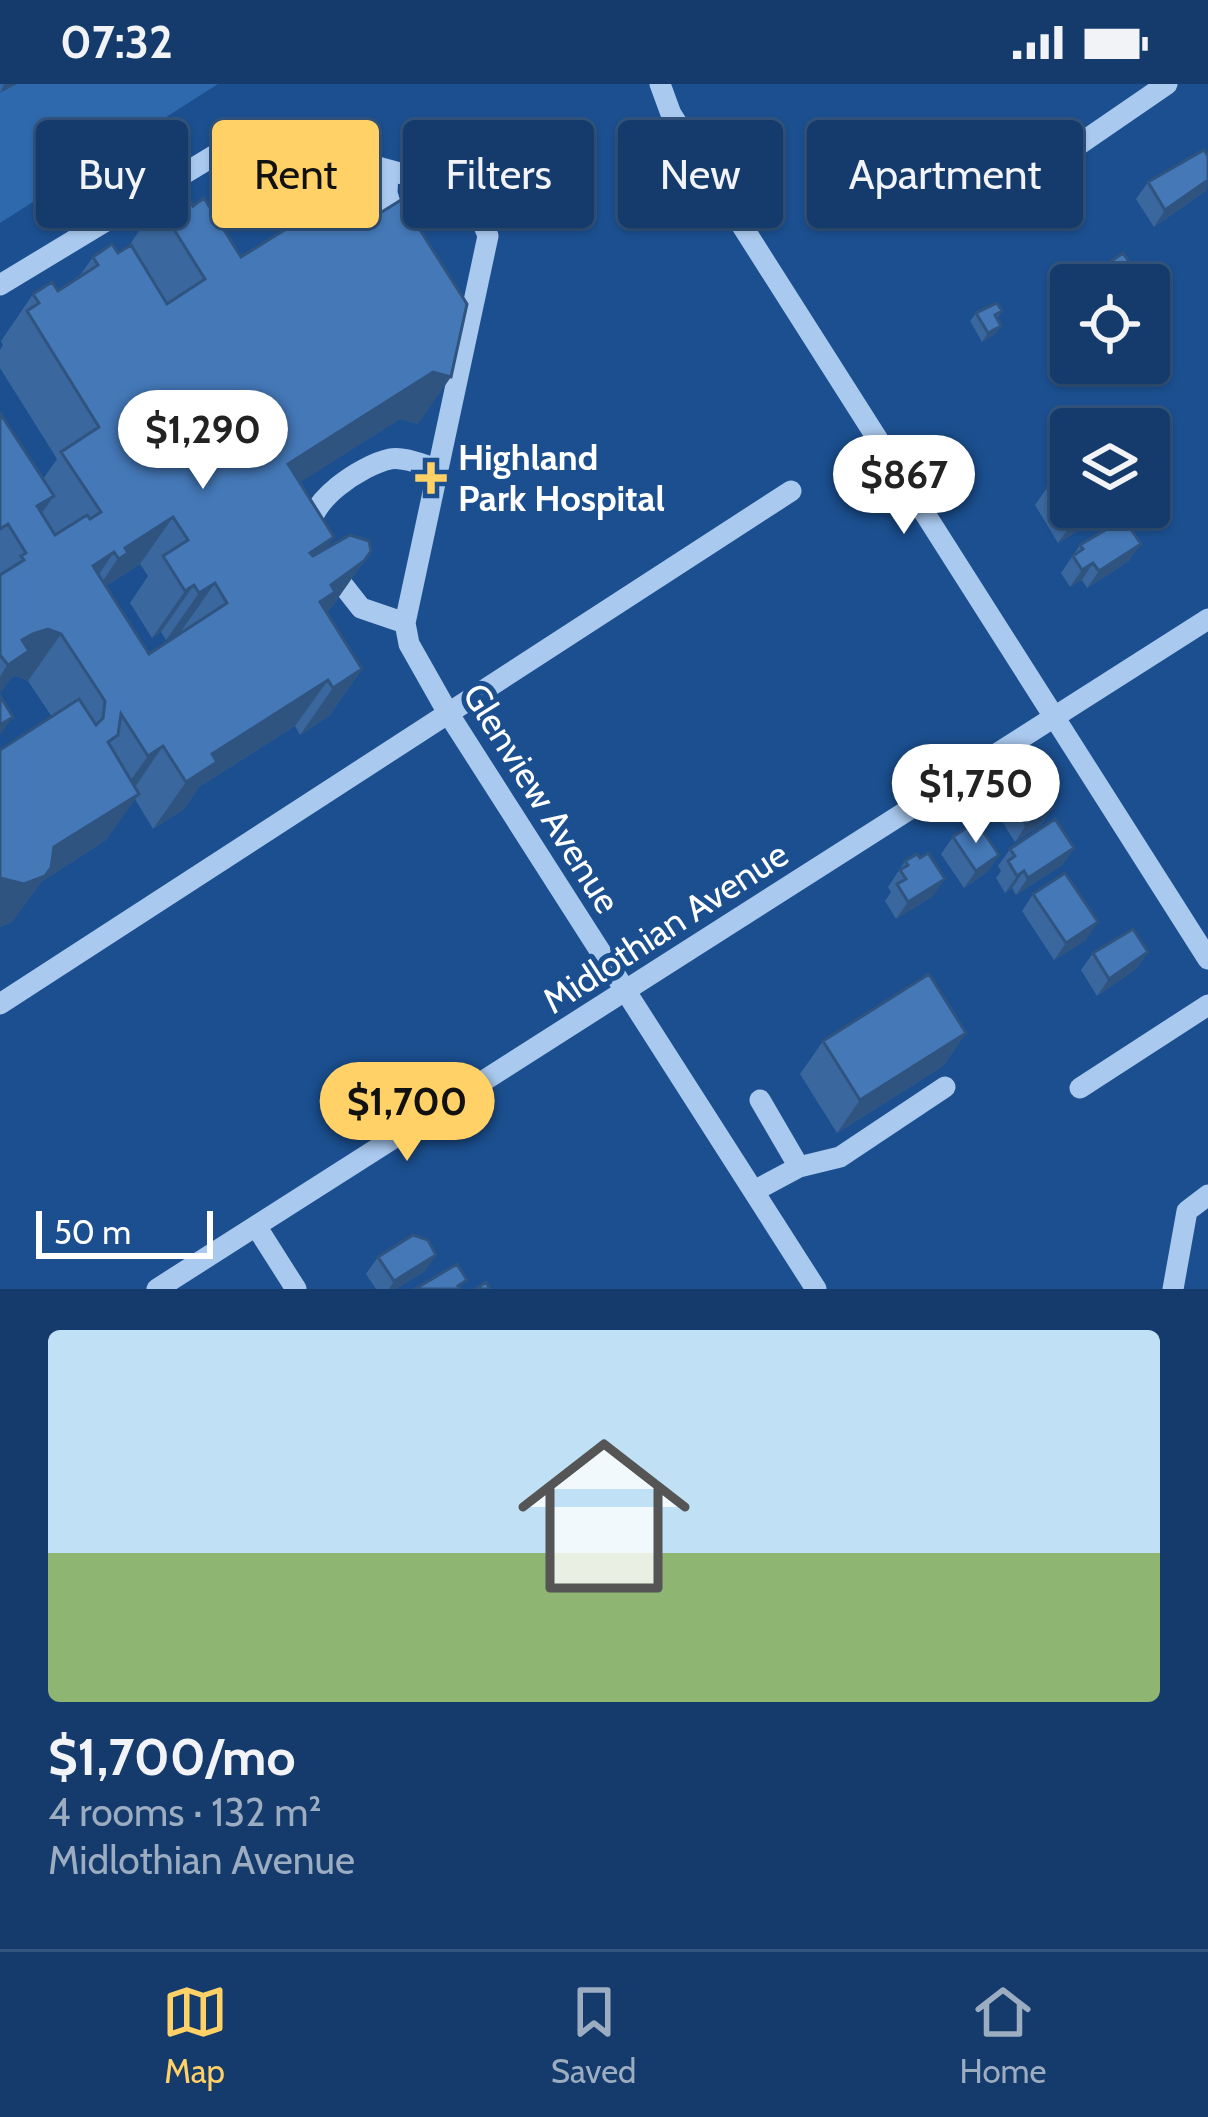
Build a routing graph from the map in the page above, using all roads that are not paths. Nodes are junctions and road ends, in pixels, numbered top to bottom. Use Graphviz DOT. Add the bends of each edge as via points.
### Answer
graph roads {
  1 [pos="660,84"];
  2 [pos="1167,84"];
  3 [pos="1083,142"];
  4 [pos="388,172"];
  5 [pos="407,246"];
  6 [pos="0,285"];
  7 [pos="438,469"];
  8 [pos="791,491"];
  9 [pos="1208,619"];
  10 [pos="407,633"];
  11 [pos="448,713"];
  12 [pos="1052,718"];
  13 [pos="1208,959"];
  14 [pos="626,992"];
  15 [pos="0,1004"];
  16 [pos="1208,1005"];
  17 [pos="945,1087"];
  18 [pos="1080,1088"];
  19 [pos="760,1100"];
  20 [pos="799,1168"];
  21 [pos="754,1191"];
  22 [pos="1208,1195"];
  23 [pos="256,1226"];
  24 [pos="157,1289"];
  25 [pos="296,1289"];
  26 [pos="816,1289"];
  27 [pos="1173,1289"];
  1 -- 12 [label="street" via="671,114"];
  2 -- 3 [label="street"];
  4 -- 5 [label="street" via="387,194"];
  4 -- 6 [label="street" via="268,137 230,146"];
  4 -- 7 [label="street" via="454,188 476,205 488,236 465,303"];
  7 -- 10 [label="street"];
  7 -- 10 [label="street" via="395,458 375,465 318,501 309,521 339,584 362,608"];
  8 -- 11 [label="street"];
  9 -- 12 [label="street, Midlothian Avenue"];
  10 -- 11 [label="street, Glenview Avenue"];
  11 -- 14 [label="street, Glenview Avenue"];
  11 -- 15 [label="street"];
  12 -- 13 [label="street"];
  12 -- 14 [label="street, Midlothian Avenue"];
  14 -- 21 [label="street, Glenview Avenue"];
  14 -- 23 [label="street, Midlothian Avenue"];
  16 -- 18 [label="street"];
  17 -- 20 [label="street" via="840,1157"];
  19 -- 20 [label="street"];
  20 -- 21 [label="street"];
  21 -- 26 [label="street, Glenview Avenue"];
  22 -- 27 [label="street" via="1187,1211"];
  23 -- 24 [label="street, Midlothian Avenue"];
  23 -- 25 [label="street"];
}
